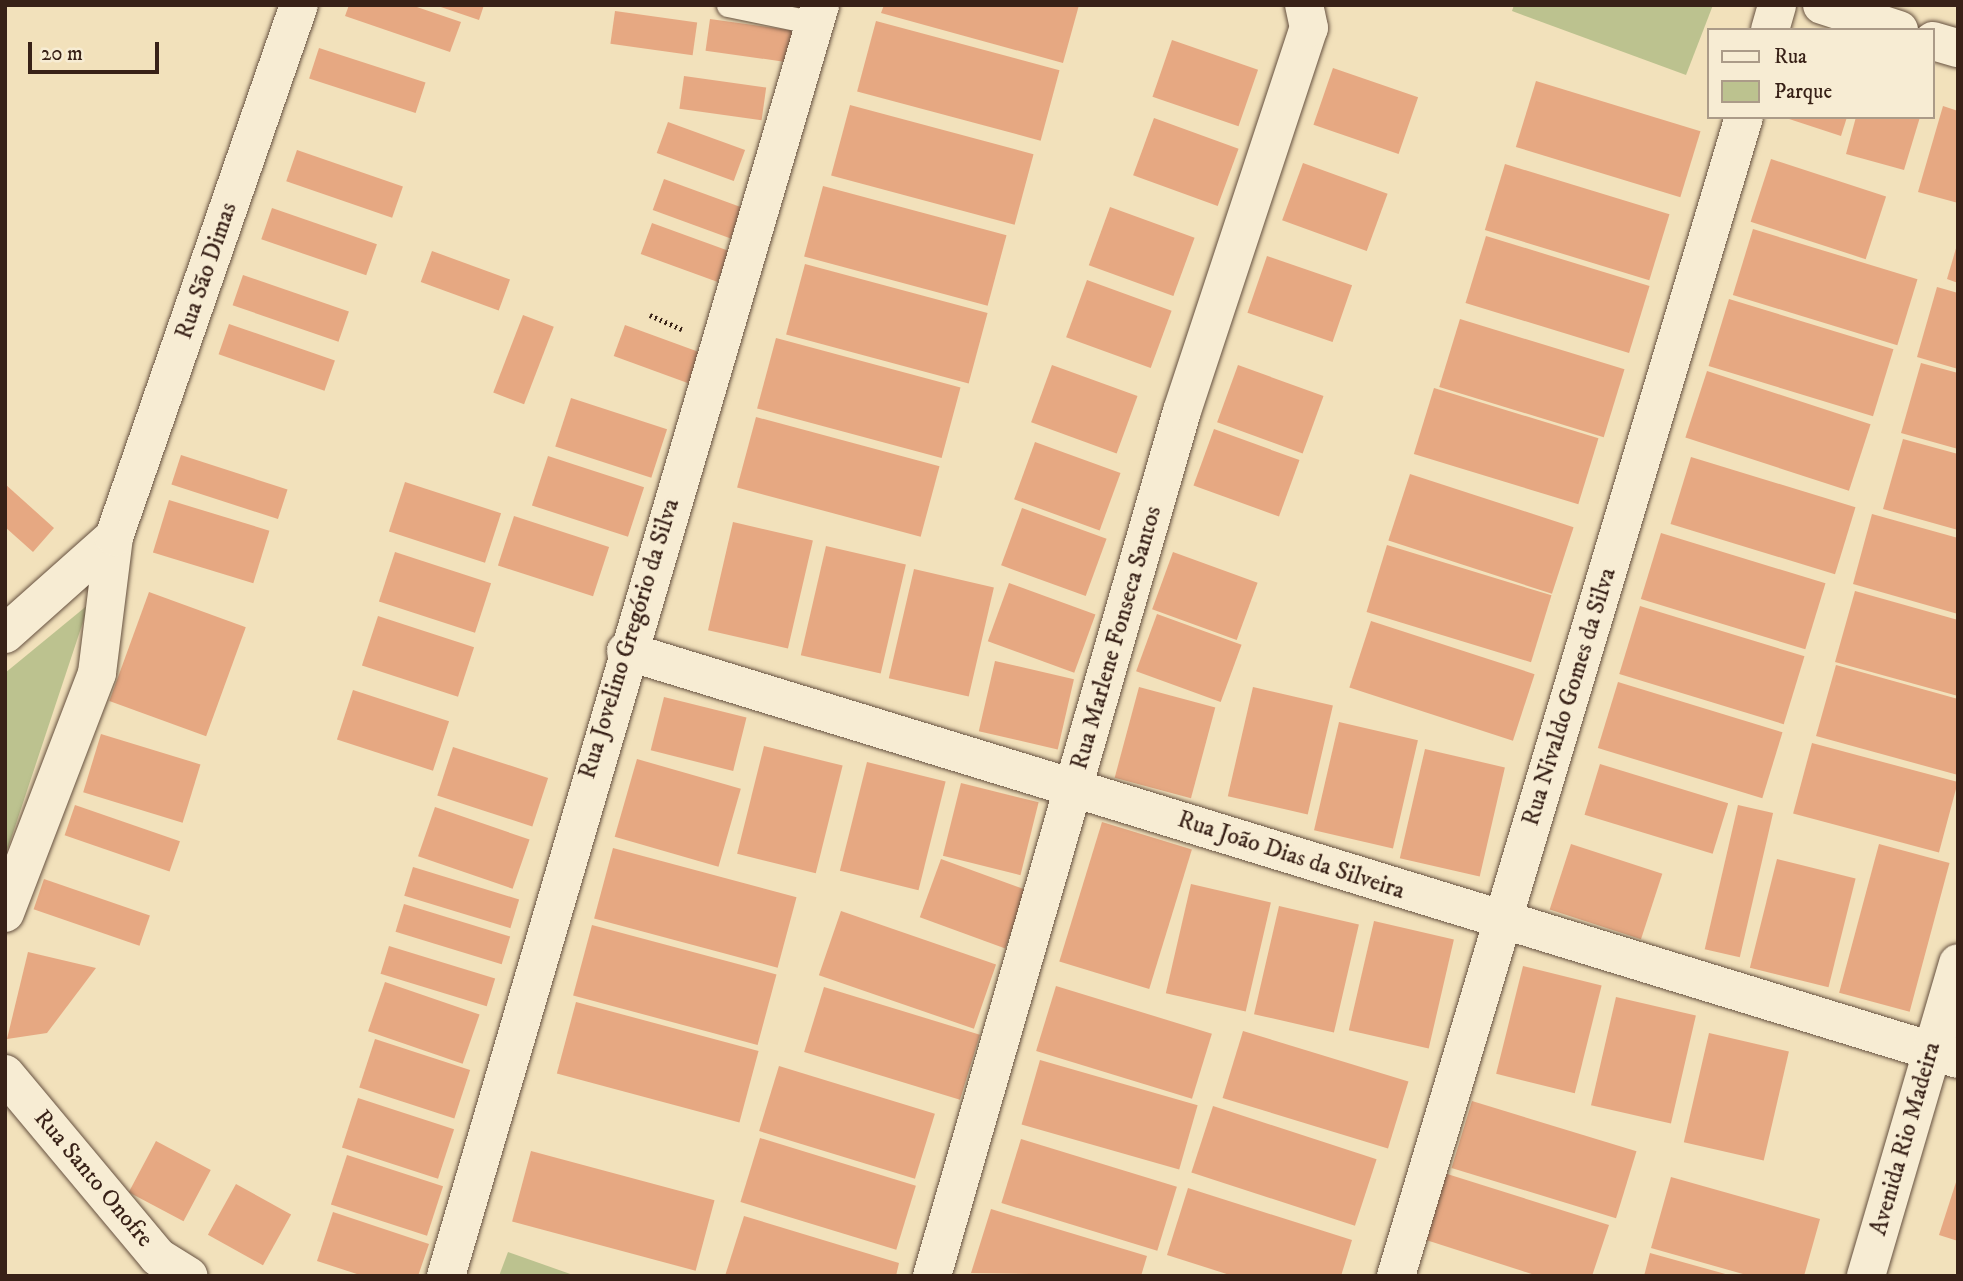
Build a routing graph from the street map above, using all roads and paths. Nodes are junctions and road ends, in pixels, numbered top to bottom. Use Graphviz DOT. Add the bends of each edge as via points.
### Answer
graph roads {
  1 [pos="299,5"];
  2 [pos="728,5"];
  3 [pos="1304,5"];
  4 [pos="1777,5"];
  5 [pos="1822,5"];
  6 [pos="818,14"];
  7 [pos="1771,28"];
  8 [pos="1893,28"];
  9 [pos="1935,42"];
  10 [pos="1958,48"];
  11 [pos="1743,119"];
  12 [pos="114,537"];
  13 [pos="5,634"];
  14 [pos="626,650"];
  15 [pos="1074,786"];
  16 [pos="5,913"];
  17 [pos="1502,923"];
  18 [pos="1958,963"];
  19 [pos="1944,1055"];
  20 [pos="5,1073"];
  21 [pos="166,1269"];
  22 [pos="446,1276"];
  23 [pos="932,1276"];
  24 [pos="1396,1276"];
  25 [pos="1867,1276"];
  1 -- 12 [label="street, Rua São Dimas"];
  2 -- 6 [label="lane"];
  3 -- 15 [label="street, Rua Marlene Fonseca Santos" via="1309,28 1182,411"];
  4 -- 7 [label="street"];
  5 -- 8 [label="street"];
  6 -- 14 [label="street, Rua Jovelino Gregório da Silva"];
  9 -- 10 [label="street"];
  11 -- 17 [label="street, Rua Nivaldo Gomes da Silva"];
  12 -- 13 [label="street, Rua São Dimas"];
  12 -- 16 [label="street, Rua São Dimas" via="97,673"];
  14 -- 15 [label="street, Rua João Dias da Silveira"];
  14 -- 22 [label="street, Rua Jovelino Gregório da Silva"];
  15 -- 17 [label="street, Rua João Dias da Silveira"];
  15 -- 23 [label="street, Rua Marlene Fonseca Santos"];
  17 -- 19 [label="street, Rua João Dias da Silveira"];
  17 -- 24 [label="street, Rua Nivaldo Gomes da Silva"];
  18 -- 19 [label="street, Avenida Rio Madeira"];
  19 -- 25 [label="street, Avenida Rio Madeira"];
  20 -- 21 [label="street, Rua Santo Onofre"];
}
